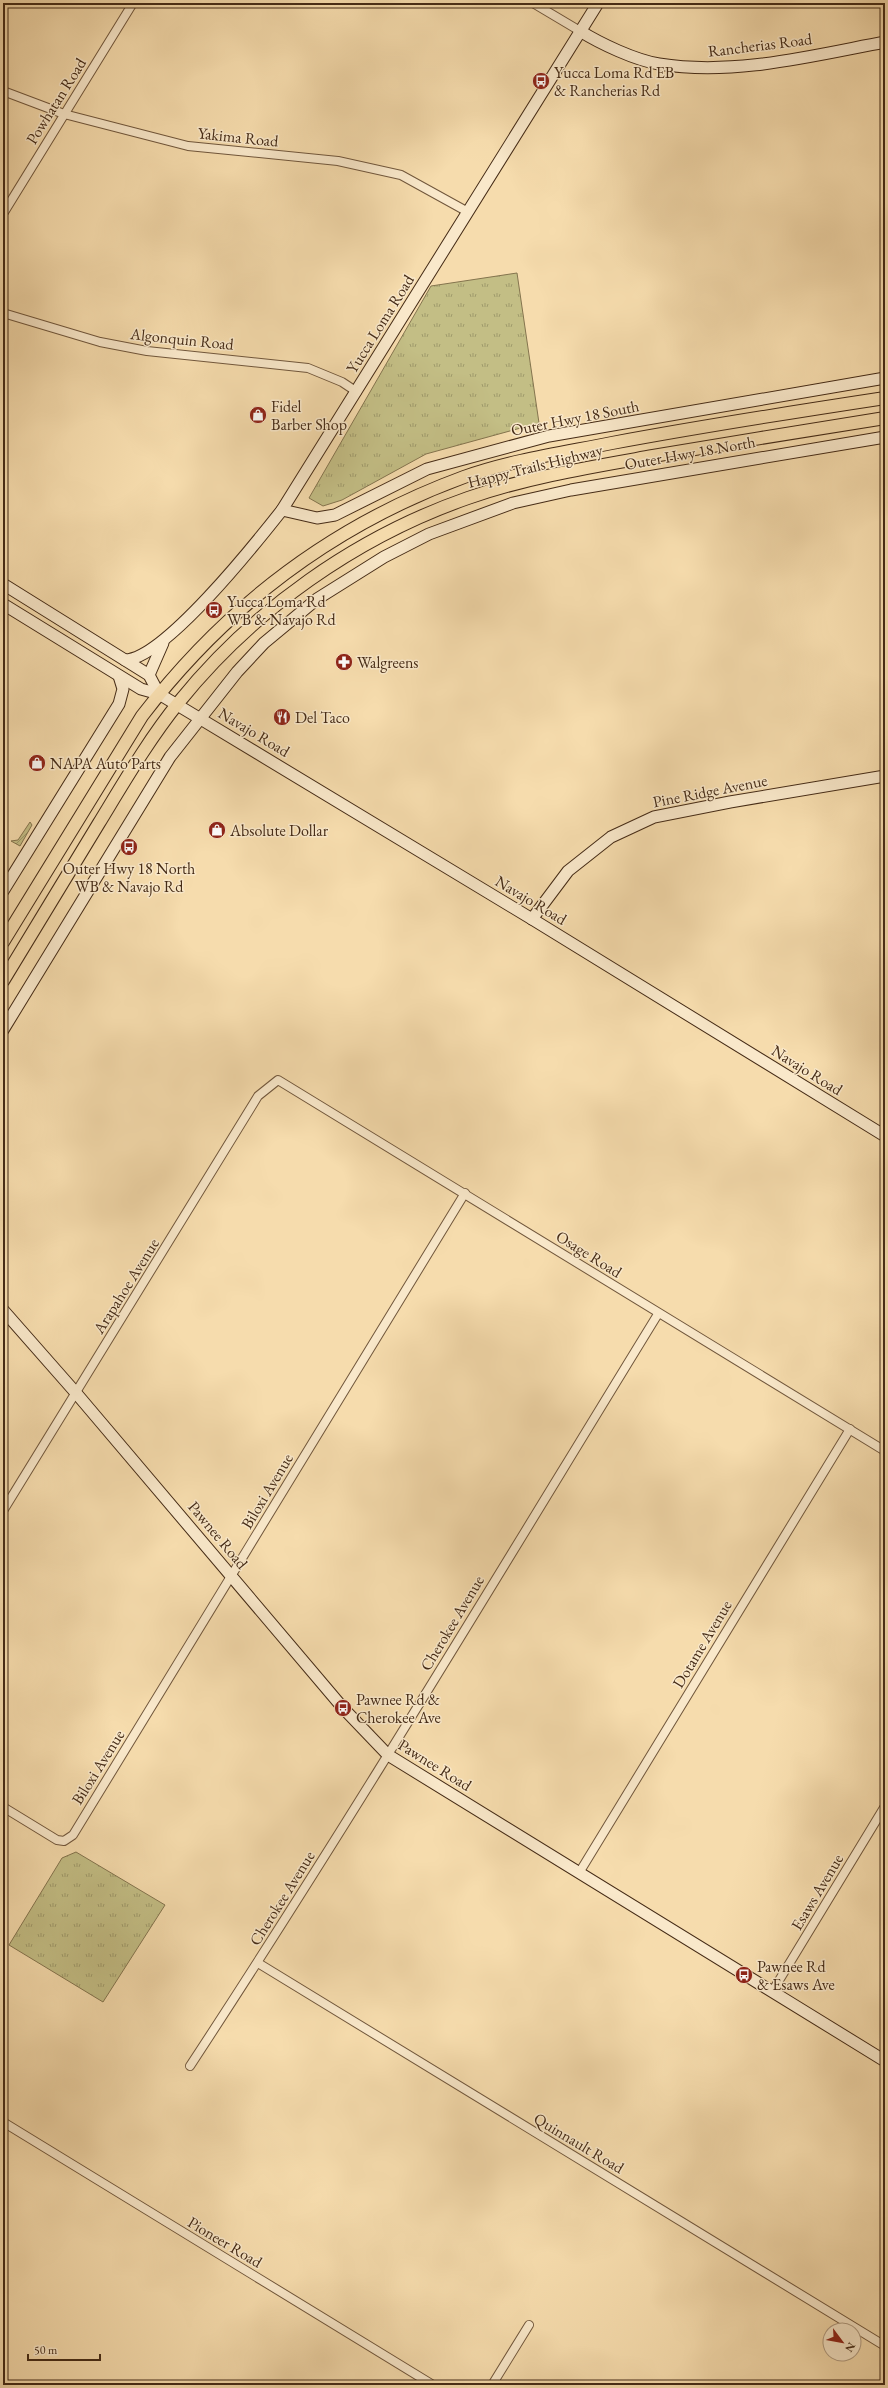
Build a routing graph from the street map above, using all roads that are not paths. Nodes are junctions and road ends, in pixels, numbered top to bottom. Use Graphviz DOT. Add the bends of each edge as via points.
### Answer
graph roads {
  1 [pos="133,3"];
  2 [pos="533,3"];
  3 [pos="598,3"];
  4 [pos="580,31"];
  5 [pos="885,42"];
  6 [pos="3,91"];
  7 [pos="64,114"];
  8 [pos="468,212"];
  9 [pos="3,214"];
  10 [pos="3,313"];
  11 [pos="885,378"];
  12 [pos="357,392"];
  13 [pos="885,398"];
  14 [pos="885,418"];
  15 [pos="885,437"];
  16 [pos="282,510"];
  17 [pos="3,584"];
  18 [pos="3,604"];
  19 [pos="162,643"];
  20 [pos="125,660"];
  21 [pos="149,675"];
  22 [pos="119,676"];
  23 [pos="141,689"];
  24 [pos="158,694"];
  25 [pos="119,704"];
  26 [pos="176,705"];
  27 [pos="199,718"];
  28 [pos="885,776"];
  29 [pos="3,891"];
  30 [pos="532,919"];
  31 [pos="3,942"];
  32 [pos="3,981"];
  33 [pos="3,1030"];
  34 [pos="278,1080"];
  35 [pos="885,1136"];
  36 [pos="465,1193"];
  37 [pos="3,1310"];
  38 [pos="658,1314"];
  39 [pos="76,1393"];
  40 [pos="850,1429"];
  41 [pos="885,1451"];
  42 [pos="3,1511"];
  43 [pos="232,1576"];
  44 [pos="388,1755"];
  45 [pos="885,1806"];
  46 [pos="3,1807"];
  47 [pos="579,1873"];
  48 [pos="258,1963"];
  49 [pos="772,1992"];
  50 [pos="885,2061"];
  51 [pos="190,2066"];
  52 [pos="3,2122"];
  53 [pos="529,2325"];
  54 [pos="885,2346"];
  55 [pos="433,2385"];
  56 [pos="492,2385"];
  1 -- 7 [label="street, Powhatan Road"];
  2 -- 4 [label="street, Rancherias Road"];
  3 -- 4 [label="street, Yucca Loma Road"];
  4 -- 5 [label="street, Rancherias Road" via="610,48 657,64 714,69 785,60"];
  4 -- 8 [label="street, Yucca Loma Road"];
  6 -- 7 [label="street, Yakima Road"];
  7 -- 8 [label="street, Yakima Road" via="188,146 338,161 401,175"];
  7 -- 9 [label="street, Powhatan Road"];
  8 -- 12 [label="street, Yucca Loma Road"];
  10 -- 12 [label="street, Algonquin Road" via="100,342 147,351 308,368 342,382"];
  11 -- 16 [label="street, Outer Hwy 18 South" via="550,436 428,469 335,515 317,518"];
  12 -- 16 [label="street, Yucca Loma Road"];
  13 -- 24 [label="main road, Happy Trails Highway" via="728,421 516,462 464,477 381,514 318,548 289,569 219,629"];
  14 -- 26 [label="main road, Happy Trails Highway" via="609,464 511,484 459,501 378,538 328,568 290,595 225,651"];
  15 -- 27 [label="street, Outer Hwy 18 North" via="571,490 513,503 454,524 384,557 317,599 264,643"];
  16 -- 19 [label="street, Yucca Loma Road" via="236,567"];
  17 -- 20 [label="street"];
  18 -- 22 [label="street, Navajo Road"];
  19 -- 20 [label="street" via="136,660"];
  19 -- 21 [label="street"];
  20 -- 21 [label="street"];
  21 -- 24 [label="street"];
  22 -- 23 [label="street, Navajo Road"];
  22 -- 25 [label="street" via="123,689"];
  23 -- 24 [label="street, Navajo Road"];
  23 -- 25 [label="street"];
  24 -- 26 [label="street, Navajo Road"];
  24 -- 31 [label="main road, Happy Trails Highway"];
  25 -- 29 [label="street"];
  26 -- 27 [label="street, Navajo Road"];
  26 -- 32 [label="main road, Happy Trails Highway" via="129,773"];
  27 -- 30 [label="street, Navajo Road"];
  27 -- 33 [label="street, Outer Hwy 18 North" via="166,763"];
  28 -- 30 [label="street, Pine Ridge Avenue" via="654,817 610,837 568,871"];
  30 -- 35 [label="street, Navajo Road"];
  34 -- 36 [label="street, Osage Road"];
  34 -- 39 [label="street, Arapahoe Avenue" via="258,1096"];
  36 -- 38 [label="street, Osage Road"];
  36 -- 43 [label="street, Biloxi Avenue"];
  37 -- 39 [label="street, Pawnee Road"];
  38 -- 40 [label="street, Osage Road"];
  38 -- 44 [label="street, Cherokee Avenue"];
  39 -- 42 [label="street, Arapahoe Avenue"];
  39 -- 43 [label="street, Pawnee Road"];
  40 -- 41 [label="street, Osage Road"];
  40 -- 47 [label="street, Dotame Avenue"];
  43 -- 44 [label="street, Pawnee Road" via="343,1708"];
  43 -- 46 [label="street, Biloxi Avenue" via="73,1835 64,1841 50,1836"];
  44 -- 47 [label="street, Pawnee Road"];
  44 -- 48 [label="street, Cherokee Avenue"];
  45 -- 49 [label="street, Esaws Avenue"];
  47 -- 49 [label="street, Pawnee Road"];
  48 -- 51 [label="street, Cherokee Avenue"];
  48 -- 54 [label="street, Quinnault Road"];
  49 -- 50 [label="street, Pawnee Road"];
  52 -- 55 [label="street, Pioneer Road"];
  53 -- 56 [label="street"];
}
